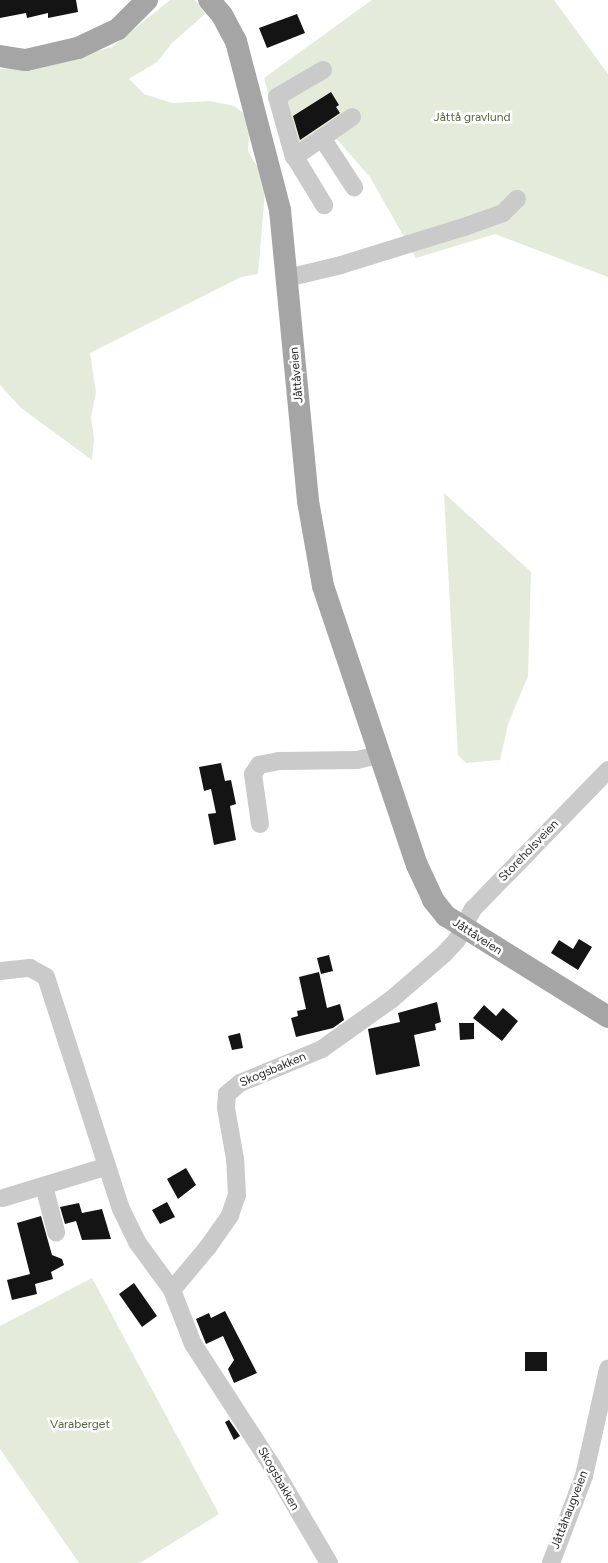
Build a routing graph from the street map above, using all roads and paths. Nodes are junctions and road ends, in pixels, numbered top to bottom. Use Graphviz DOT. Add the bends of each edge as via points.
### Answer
graph roads {
  1 [pos="147,0"];
  2 [pos="209,0"];
  3 [pos="0,56"];
  4 [pos="323,70"];
  5 [pos="352,118"];
  6 [pos="322,138"];
  7 [pos="294,157"];
  8 [pos="354,187"];
  9 [pos="517,199"];
  10 [pos="324,205"];
  11 [pos="287,278"];
  12 [pos="379,754"];
  13 [pos="606,777"];
  14 [pos="260,824"];
  15 [pos="464,928"];
  16 [pos="0,971"];
  17 [pos="608,1017"];
  18 [pos="105,1167"];
  19 [pos="44,1186"];
  20 [pos="3,1198"];
  21 [pos="56,1232"];
  22 [pos="172,1290"];
  23 [pos="608,1369"];
  24 [pos="329,1563"];
  25 [pos="551,1563"];
  1 -- 3 [label="main road" via="118,29 78,48 26,60"];
  2 -- 11 [label="main road, Jåttåveien" via="222,15 236,41 244,67 280,210"];
  4 -- 7 [label="street" via="277,97"];
  5 -- 6 [label="street"];
  6 -- 7 [label="street"];
  6 -- 8 [label="street"];
  7 -- 10 [label="street"];
  9 -- 11 [label="street" via="503,213 464,227"];
  11 -- 12 [label="main road, Jåttåveien" via="316,554 338,640"];
  12 -- 14 [label="street" via="357,760 279,761 259,765 253,774"];
  12 -- 15 [label="main road, Jåttåveien" via="417,865 433,900 446,916"];
  13 -- 15 [label="street, Storeholsveien" via="473,909"];
  15 -- 17 [label="main road, Jåttåveien"];
  15 -- 22 [label="street, Skogsbakken" via="444,954 351,1030 322,1049 240,1083 227,1094 237,1195 230,1215"];
  16 -- 18 [label="street, Skogsbakken" via="30,968 46,977"];
  18 -- 19 [label="street"];
  18 -- 22 [label="street, Skogsbakken" via="137,1242"];
  19 -- 20 [label="street"];
  19 -- 21 [label="street"];
  22 -- 24 [label="street, Skogsbakken" via="193,1344 272,1466"];
  23 -- 25 [label="street, Jåttåhaugveien" via="584,1476"];
}
